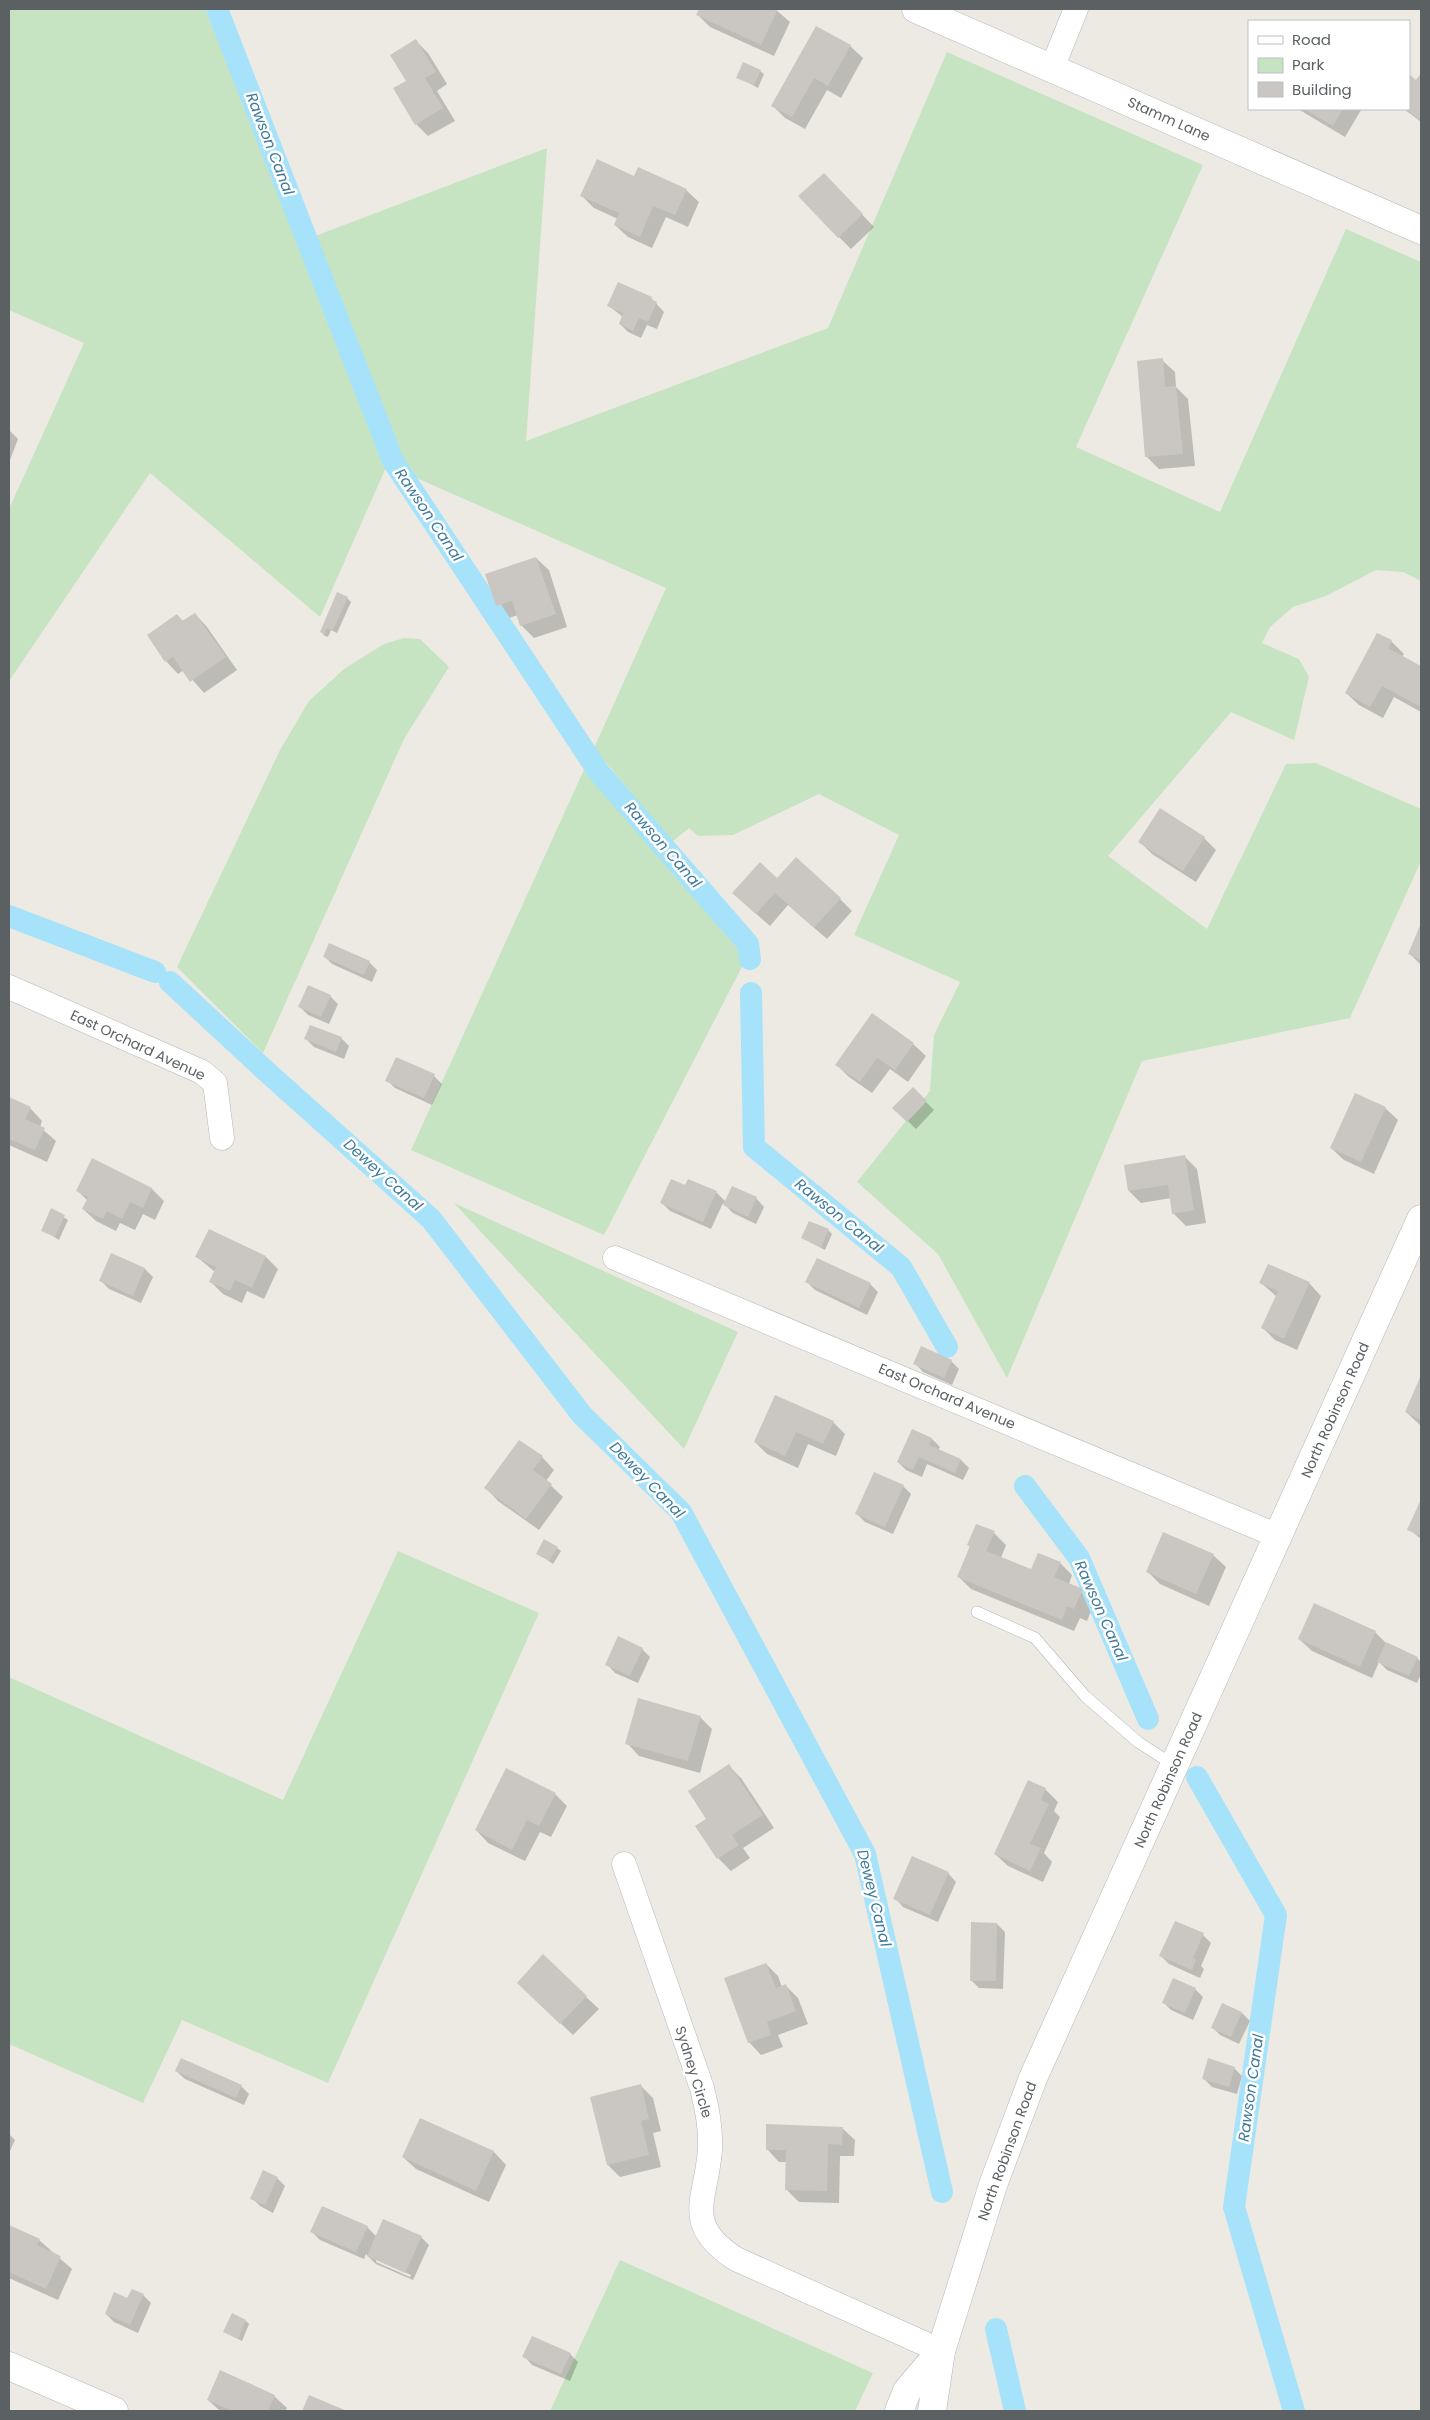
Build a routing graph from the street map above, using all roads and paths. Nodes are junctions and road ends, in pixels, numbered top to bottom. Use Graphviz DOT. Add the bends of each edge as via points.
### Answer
graph roads {
  1 [pos="916,9"];
  2 [pos="1076,9"];
  3 [pos="1052,68"];
  4 [pos="1421,230"];
  5 [pos="9,987"];
  6 [pos="222,1138"];
  7 [pos="1421,1219"];
  8 [pos="615,1258"];
  9 [pos="1278,1536"];
  10 [pos="977,1612"];
  11 [pos="1175,1766"];
  12 [pos="624,1864"];
  13 [pos="941,2350"];
  14 [pos="9,2366"];
  15 [pos="114,2411"];
  16 [pos="899,2411"];
  17 [pos="932,2411"];
  1 -- 3 [label="street, Stamm Lane"];
  2 -- 3 [label="street"];
  3 -- 4 [label="street, Stamm Lane"];
  5 -- 6 [label="street, East Orchard Avenue" via="202,1072 215,1083"];
  7 -- 9 [label="street, North Robinson Road"];
  8 -- 9 [label="street, East Orchard Avenue"];
  9 -- 11 [label="street, North Robinson Road"];
  10 -- 11 [label="lane" via="1035,1638 1085,1696 1138,1742"];
  11 -- 13 [label="street, North Robinson Road" via="1033,2078 993,2185"];
  12 -- 13 [label="street, Sydney Circle" via="702,2088 710,2124 710,2151 700,2209 705,2230 719,2248 736,2259"];
  13 -- 16 [label="street, North Robinson Road" via="907,2391"];
  13 -- 17 [label="street, North Robinson Road"];
  14 -- 15 [label="street"];
}
